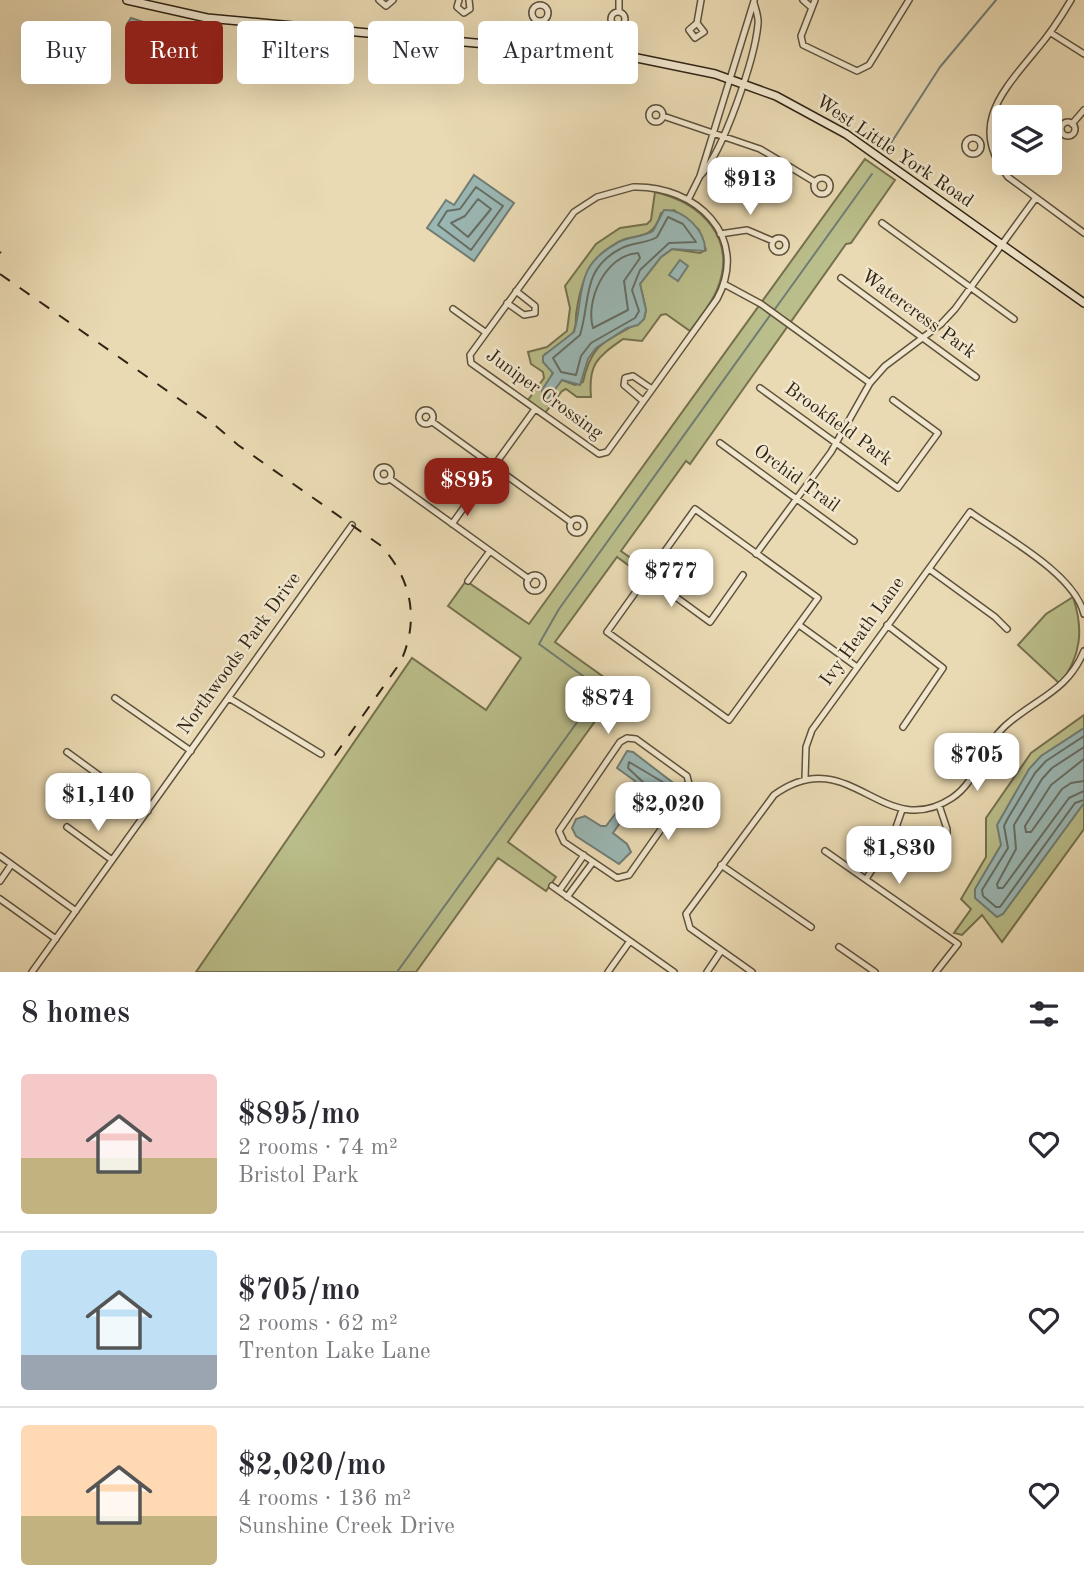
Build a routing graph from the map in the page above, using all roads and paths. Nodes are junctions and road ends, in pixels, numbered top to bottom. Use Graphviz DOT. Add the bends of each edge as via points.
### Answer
graph roads {
  1 [pos="127,0"];
  2 [pos="379,0"];
  3 [pos="393,0"];
  4 [pos="459,0"];
  5 [pos="469,0"];
  6 [pos="619,0"];
  7 [pos="701,0"];
  8 [pos="803,0"];
  9 [pos="815,0"];
  10 [pos="909,0"];
  11 [pos="1071,0"];
  12 [pos="754,1"];
  13 [pos="811,7"];
  14 [pos="619,12"];
  15 [pos="697,23"];
  16 [pos="1051,33"];
  17 [pos="740,49"];
  18 [pos="753,52"];
  19 [pos="1084,54"];
  20 [pos="731,80"];
  21 [pos="742,83"];
  22 [pos="996,105"];
  23 [pos="1084,110"];
  24 [pos="663,116"];
  25 [pos="992,120"];
  26 [pos="1072,124"];
  27 [pos="714,131"];
  28 [pos="724,135"];
  29 [pos="992,142"];
  30 [pos="980,144"];
  31 [pos="1008,175"];
  32 [pos="700,176"];
  33 [pos="816,182"];
  34 [pos="689,198"];
  35 [pos="1035,199"];
  36 [pos="882,223"];
  37 [pos="1084,233"];
  38 [pos="720,234"];
  39 [pos="773,241"];
  40 [pos="1003,246"];
  41 [pos="841,278"];
  42 [pos="724,284"];
  43 [pos="971,289"];
  44 [pos="516,291"];
  45 [pos="507,303"];
  46 [pos="1084,303"];
  47 [pos="453,309"];
  48 [pos="1014,320"];
  49 [pos="485,332"];
  50 [pos="923,338"];
  51 [pos="976,377"];
  52 [pos="870,383"];
  53 [pos="760,388"];
  54 [pos="652,389"];
  55 [pos="893,400"];
  56 [pos="643,401"];
  57 [pos="535,409"];
  58 [pos="431,421"];
  59 [pos="720,443"];
  60 [pos="836,443"];
  61 [pos="494,466"];
  62 [pos="390,479"];
  63 [pos="797,499"];
  64 [pos="571,522"];
  65 [pos="452,524"];
  66 [pos="352,525"];
  67 [pos="854,541"];
  68 [pos="490,551"];
  69 [pos="757,554"];
  70 [pos="929,569"];
  71 [pos="743,575"];
  72 [pos="647,576"];
  73 [pos="529,579"];
  74 [pos="468,581"];
  75 [pos="1084,614"];
  76 [pos="799,625"];
  77 [pos="887,625"];
  78 [pos="1007,629"];
  79 [pos="1084,650"];
  80 [pos="857,667"];
  81 [pos="115,698"];
  82 [pos="229,698"];
  83 [pos="902,727"];
  84 [pos="191,751"];
  85 [pos="67,752"];
  86 [pos="321,754"];
  87 [pos="805,779"];
  88 [pos="939,805"];
  89 [pos="902,810"];
  90 [pos="148,811"];
  91 [pos="67,827"];
  92 [pos="947,845"];
  93 [pos="825,851"];
  94 [pos="584,855"];
  95 [pos="0,856"];
  96 [pos="112,860"];
  97 [pos="593,862"];
  98 [pos="11,865"];
  99 [pos="721,865"];
  100 [pos="572,872"];
  101 [pos="581,878"];
  102 [pos="866,879"];
  103 [pos="0,881"];
  104 [pos="552,886"];
  105 [pos="559,891"];
  106 [pos="567,897"];
  107 [pos="0,899"];
  108 [pos="76,911"];
  109 [pos="811,927"];
  110 [pos="56,939"];
  111 [pos="630,942"];
  112 [pos="839,947"];
  113 [pos="722,951"];
  114 [pos="32,972"];
  115 [pos="608,972"];
  116 [pos="674,972"];
  117 [pos="707,972"];
  118 [pos="752,972"];
  119 [pos="875,972"];
  120 [pos="936,972"];
  1 -- 20 [label="main road, West Little York Road" via="226,20 645,60"];
  2 -- 3 [label="street" via="386,6"];
  4 -- 5 [label="street" via="457,7 464,13 470,9"];
  6 -- 14 [label="street"];
  7 -- 15 [label="street"];
  8 -- 13 [label="street"];
  9 -- 13 [label="street"];
  10 -- 13 [label="street" via="862,70 853,70 801,42"];
  11 -- 16 [label="street"];
  12 -- 17 [label="street"];
  12 -- 18 [label="street" via="759,22"];
  16 -- 19 [label="street"];
  16 -- 22 [label="street"];
  17 -- 18 [label="street"];
  17 -- 20 [label="street"];
  18 -- 21 [label="street"];
  20 -- 21 [label="main road, West Little York Road"];
  20 -- 27 [label="street"];
  21 -- 28 [label="street"];
  21 -- 40 [label="main road, West Little York Road" via="789,102 846,134"];
  23 -- 26 [label="street"];
  24 -- 27 [label="street"];
  25 -- 29 [label="street"];
  27 -- 28 [label="street"];
  27 -- 32 [label="street"];
  28 -- 32 [label="street"];
  28 -- 33 [label="street" via="760,149"];
  29 -- 30 [label="street"];
  31 -- 35 [label="street"];
  32 -- 34 [label="street"];
  34 -- 38 [label="street"];
  34 -- 44 [label="street" via="646,186 621,188 597,197 565,222"];
  35 -- 37 [label="street"];
  35 -- 40 [label="street"];
  36 -- 43 [label="street"];
  38 -- 39 [label="street" via="747,230"];
  38 -- 42 [label="street" via="727,258"];
  40 -- 43 [label="street"];
  40 -- 46 [label="main road, West Little York Road"];
  41 -- 50 [label="street, Watercress Park"];
  42 -- 52 [label="street" via="761,304"];
  42 -- 54 [label="street"];
  43 -- 48 [label="street"];
  43 -- 50 [label="street"];
  44 -- 45 [label="street"];
  44 -- 45 [label="street" via="535,306 535,313 524,316"];
  45 -- 49 [label="street"];
  47 -- 49 [label="street"];
  49 -- 57 [label="street, Juniper Crossing" via="471,363"];
  50 -- 51 [label="street, Watercress Park"];
  50 -- 52 [label="street"];
  52 -- 60 [label="street"];
  53 -- 60 [label="street, Brookfield Park"];
  54 -- 56 [label="street"];
  54 -- 56 [label="street" via="633,376 625,378 626,388"];
  55 -- 60 [label="street, Brookfield Park" via="938,433 898,488"];
  56 -- 57 [label="street, Juniper Crossing" via="603,454"];
  57 -- 61 [label="street"];
  58 -- 61 [label="street"];
  59 -- 63 [label="street, Orchid Trail"];
  60 -- 63 [label="street"];
  61 -- 64 [label="street"];
  61 -- 65 [label="street"];
  62 -- 65 [label="street"];
  63 -- 67 [label="street, Orchid Trail"];
  63 -- 69 [label="street"];
  65 -- 68 [label="street"];
  66 -- 82 [label="street, Northwoods Park Drive"];
  68 -- 73 [label="street"];
  68 -- 74 [label="street"];
  69 -- 72 [label="street" via="695,509"];
  69 -- 76 [label="street" via="818,598"];
  70 -- 75 [label="street, Ivy Heath Lane" via="970,512 1058,575 1074,591"];
  70 -- 77 [label="street, Ivy Heath Lane"];
  70 -- 78 [label="street"];
  71 -- 72 [label="street" via="710,622"];
  72 -- 76 [label="street" via="607,632 729,720"];
  76 -- 80 [label="street"];
  77 -- 80 [label="street, Ivy Heath Lane"];
  77 -- 83 [label="street" via="943,668"];
  79 -- 88 [label="street" via="1075,672 1002,728 965,787"];
  80 -- 87 [label="street, Ivy Heath Lane" via="812,730 806,747"];
  81 -- 84 [label="street"];
  82 -- 84 [label="street, Northwoods Park Drive"];
  82 -- 86 [label="street"];
  84 -- 90 [label="street, Northwoods Park Drive"];
  85 -- 90 [label="street"];
  87 -- 89 [label="street" via="841,780"];
  87 -- 99 [label="street" via="774,795"];
  88 -- 89 [label="street"];
  88 -- 92 [label="street"];
  89 -- 102 [label="street" via="892,839"];
  90 -- 96 [label="street, Northwoods Park Drive"];
  91 -- 96 [label="street"];
  93 -- 102 [label="street"];
  94 -- 97 [label="street"];
  94 -- 97 [label="street" via="559,835 560,827 620,742 636,740 687,776 690,784 629,875 621,878"];
  94 -- 100 [label="street"];
  95 -- 98 [label="street"];
  96 -- 108 [label="street, Northwoods Park Drive"];
  97 -- 101 [label="street"];
  98 -- 103 [label="street"];
  98 -- 108 [label="street"];
  99 -- 109 [label="street"];
  99 -- 113 [label="street" via="686,914 686,922"];
  100 -- 101 [label="street"];
  100 -- 105 [label="street"];
  101 -- 106 [label="street"];
  102 -- 120 [label="street" via="957,943"];
  104 -- 105 [label="street"];
  105 -- 106 [label="street"];
  106 -- 111 [label="street"];
  107 -- 110 [label="street"];
  108 -- 110 [label="street, Northwoods Park Drive"];
  110 -- 114 [label="street, Northwoods Park Drive"];
  111 -- 115 [label="street"];
  111 -- 116 [label="street"];
  112 -- 119 [label="street"];
  113 -- 117 [label="street"];
  113 -- 118 [label="street"];
}
